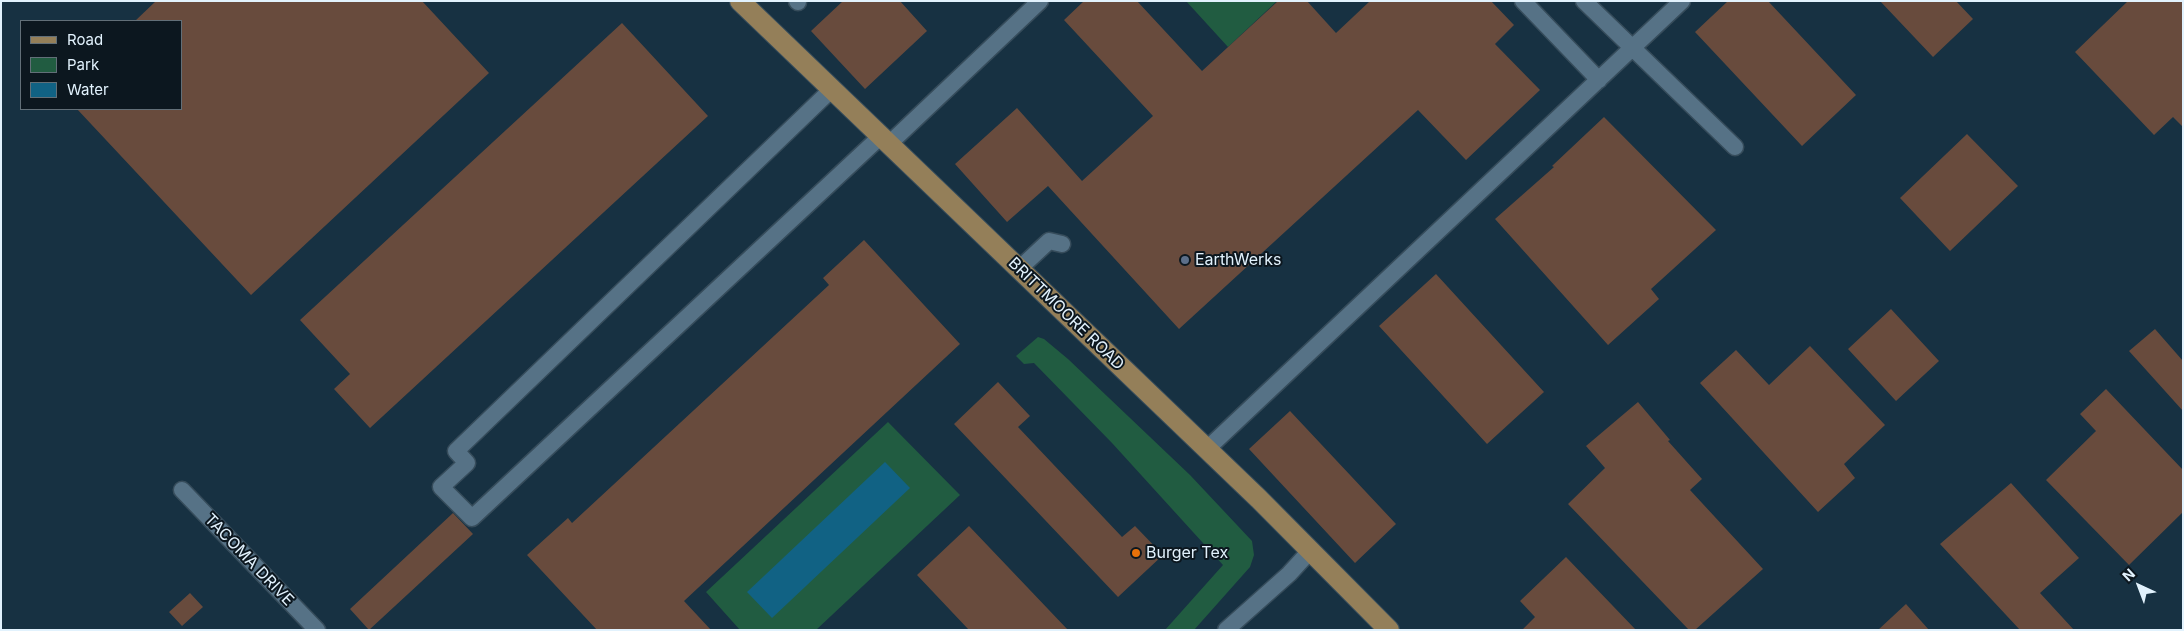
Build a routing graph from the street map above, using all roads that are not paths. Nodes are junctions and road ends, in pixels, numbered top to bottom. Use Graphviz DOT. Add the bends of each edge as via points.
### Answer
graph roads {
  1 [pos="740,1"];
  2 [pos="1040,1"];
  3 [pos="1523,1"];
  4 [pos="1584,1"];
  5 [pos="1682,1"];
  6 [pos="1631,48"];
  7 [pos="1599,80"];
  8 [pos="832,89"];
  9 [pos="885,140"];
  10 [pos="1735,147"];
  11 [pos="1062,244"];
  12 [pos="1019,269"];
  13 [pos="1207,449"];
  14 [pos="182,490"];
  15 [pos="1310,550"];
  16 [pos="317,630"];
  17 [pos="1226,630"];
  18 [pos="1389,630"];
  1 -- 8 [label="main road, BRITTMOORE ROAD"];
  2 -- 9 [label="street"];
  3 -- 7 [label="street"];
  4 -- 6 [label="street"];
  5 -- 6 [label="street"];
  6 -- 7 [label="street"];
  6 -- 10 [label="street"];
  7 -- 13 [label="street"];
  8 -- 9 [label="main road, BRITTMOORE ROAD"];
  8 -- 9 [label="street" via="456,451 467,464 442,487 472,518"];
  9 -- 12 [label="main road, BRITTMOORE ROAD"];
  11 -- 12 [label="street" via="1049,241"];
  12 -- 13 [label="main road, BRITTMOORE ROAD"];
  13 -- 15 [label="main road, BRITTMOORE ROAD"];
  14 -- 16 [label="street, TACOMA DRIVE"];
  15 -- 17 [label="street" via="1289,574"];
  15 -- 18 [label="main road, BRITTMOORE ROAD"];
}
